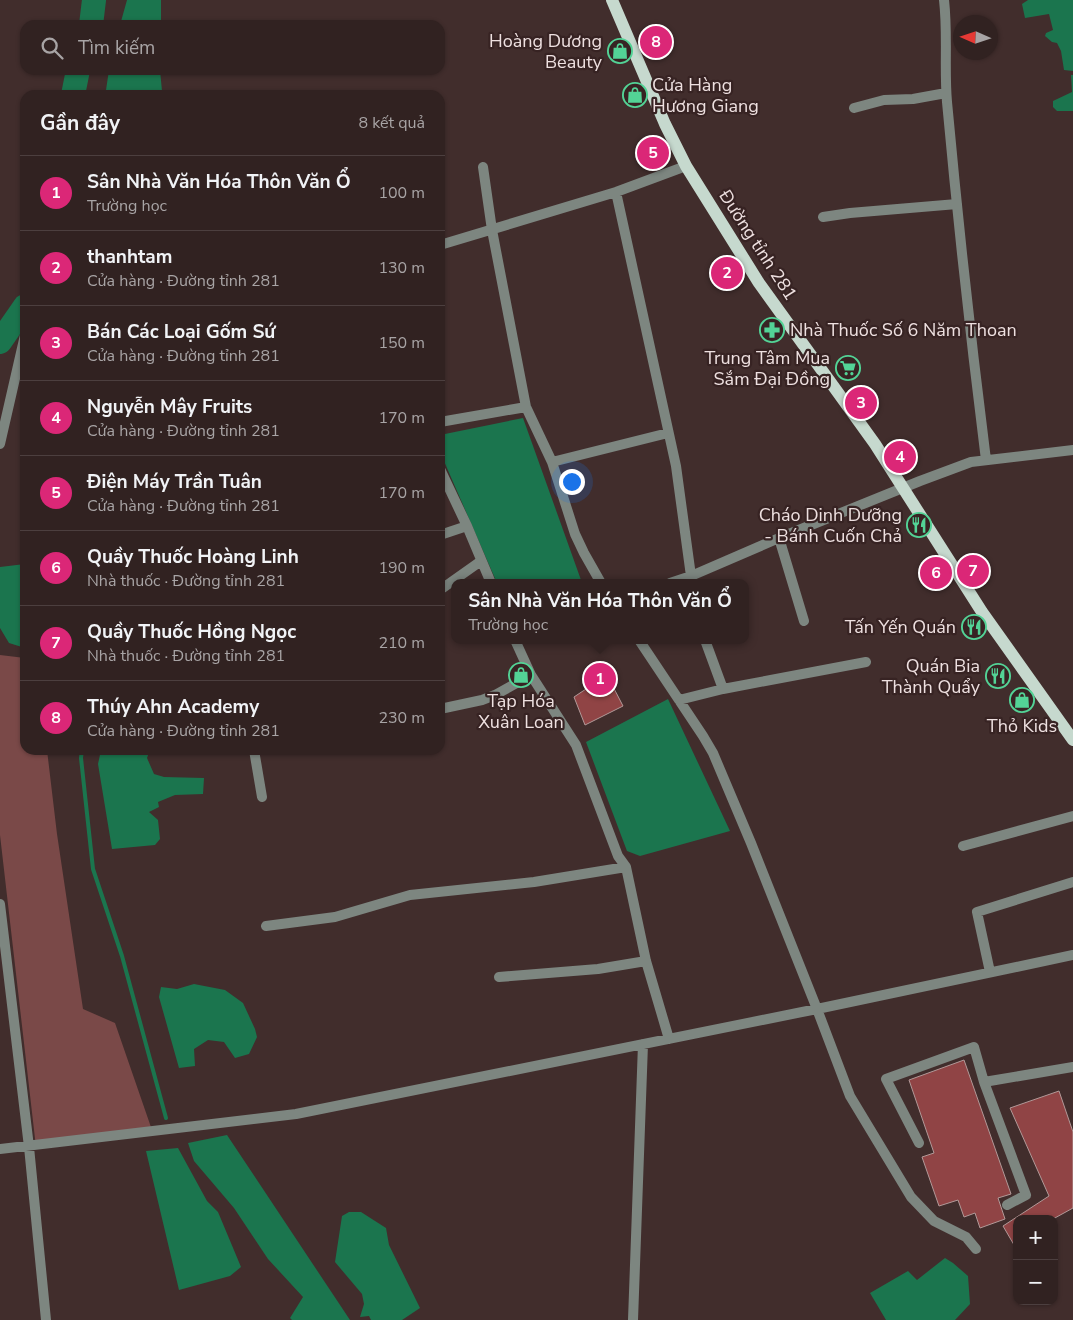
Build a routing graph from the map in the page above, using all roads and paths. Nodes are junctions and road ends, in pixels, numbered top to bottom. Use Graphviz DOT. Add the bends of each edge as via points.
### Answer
graph roads {
  1 [pos="612,0"];
  2 [pos="944,0"];
  3 [pos="946,93"];
  4 [pos="854,108"];
  5 [pos="686,166"];
  6 [pos="483,167"];
  7 [pos="616,192"];
  8 [pos="956,204"];
  9 [pos="823,217"];
  10 [pos="492,230"];
  11 [pos="445,244"];
  12 [pos="20,358"];
  13 [pos="526,407"];
  14 [pos="445,421"];
  15 [pos="668,433"];
  16 [pos="0,444"];
  17 [pos="1073,453"];
  18 [pos="986,460"];
  19 [pos="552,462"];
  20 [pos="445,480"];
  21 [pos="904,488"];
  22 [pos="467,526"];
  23 [pos="445,534"];
  24 [pos="779,538"];
  25 [pos="482,561"];
  26 [pos="456,579"];
  27 [pos="489,579"];
  28 [pos="599,579"];
  29 [pos="686,579"];
  30 [pos="804,621"];
  31 [pos="519,644"];
  32 [pos="642,644"];
  33 [pos="706,644"];
  34 [pos="866,662"];
  35 [pos="531,675"];
  36 [pos="722,689"];
  37 [pos="679,700"];
  38 [pos="445,708"];
  39 [pos="1073,740"];
  40 [pos="255,755"];
  41 [pos="262,797"];
  42 [pos="1073,816"];
  43 [pos="963,846"];
  44 [pos="626,867"];
  45 [pos="1073,882"];
  46 [pos="0,904"];
  47 [pos="266,926"];
  48 [pos="1073,955"];
  49 [pos="646,961"];
  50 [pos="990,972"];
  51 [pos="499,977"];
  52 [pos="817,1009"];
  53 [pos="669,1039"];
  54 [pos="643,1044"];
  55 [pos="1073,1067"];
  56 [pos="984,1082"];
  57 [pos="919,1143"];
  58 [pos="29,1147"];
  59 [pos="0,1149"];
  60 [pos="1007,1205"];
  61 [pos="976,1249"];
  62 [pos="46,1320"];
  63 [pos="633,1320"];
  1 -- 5 [label="main road, Đường tỉnh 281"];
  2 -- 3 [label="street" via="947,23"];
  3 -- 4 [label="street" via="884,100"];
  3 -- 8 [label="street"];
  5 -- 7 [label="street"];
  5 -- 21 [label="main road, Đường tỉnh 281" via="759,284 856,416"];
  6 -- 10 [label="street"];
  7 -- 10 [label="street"];
  7 -- 15 [label="street"];
  8 -- 9 [label="street"];
  8 -- 18 [label="street"];
  10 -- 11 [label="street"];
  10 -- 13 [label="street"];
  12 -- 16 [label="street"];
  13 -- 14 [label="street"];
  13 -- 19 [label="street"];
  15 -- 19 [label="street"];
  15 -- 29 [label="street" via="676,466"];
  17 -- 18 [label="street"];
  18 -- 21 [label="street" via="971,462"];
  19 -- 28 [label="street" via="575,534"];
  20 -- 22 [label="street"];
  21 -- 24 [label="street"];
  21 -- 39 [label="main road, Đường tỉnh 281" via="982,612"];
  22 -- 23 [label="street"];
  22 -- 25 [label="street"];
  24 -- 29 [label="street"];
  24 -- 30 [label="street"];
  25 -- 26 [label="street"];
  25 -- 27 [label="street"];
  31 -- 35 [label="street"];
  32 -- 37 [label="street"];
  33 -- 36 [label="street"];
  34 -- 36 [label="street"];
  35 -- 38 [label="street" via="482,700"];
  35 -- 44 [label="street" via="576,745 618,856"];
  36 -- 37 [label="street"];
  37 -- 52 [label="street" via="713,754"];
  40 -- 41 [label="street"];
  42 -- 43 [label="street"];
  44 -- 47 [label="street" via="534,882 410,895 335,917"];
  44 -- 49 [label="street"];
  45 -- 50 [label="street" via="977,912"];
  46 -- 58 [label="street"];
  48 -- 50 [label="street"];
  49 -- 51 [label="street"];
  49 -- 53 [label="street"];
  50 -- 52 [label="street"];
  52 -- 53 [label="street"];
  52 -- 61 [label="street" via="850,1096 911,1197 934,1221 966,1238"];
  53 -- 54 [label="street"];
  54 -- 58 [label="street" via="296,1114"];
  54 -- 63 [label="street"];
  55 -- 56 [label="street"];
  56 -- 57 [label="street" via="974,1047 886,1079"];
  56 -- 60 [label="street" via="1026,1195"];
  58 -- 59 [label="street"];
  58 -- 62 [label="street"];
}
